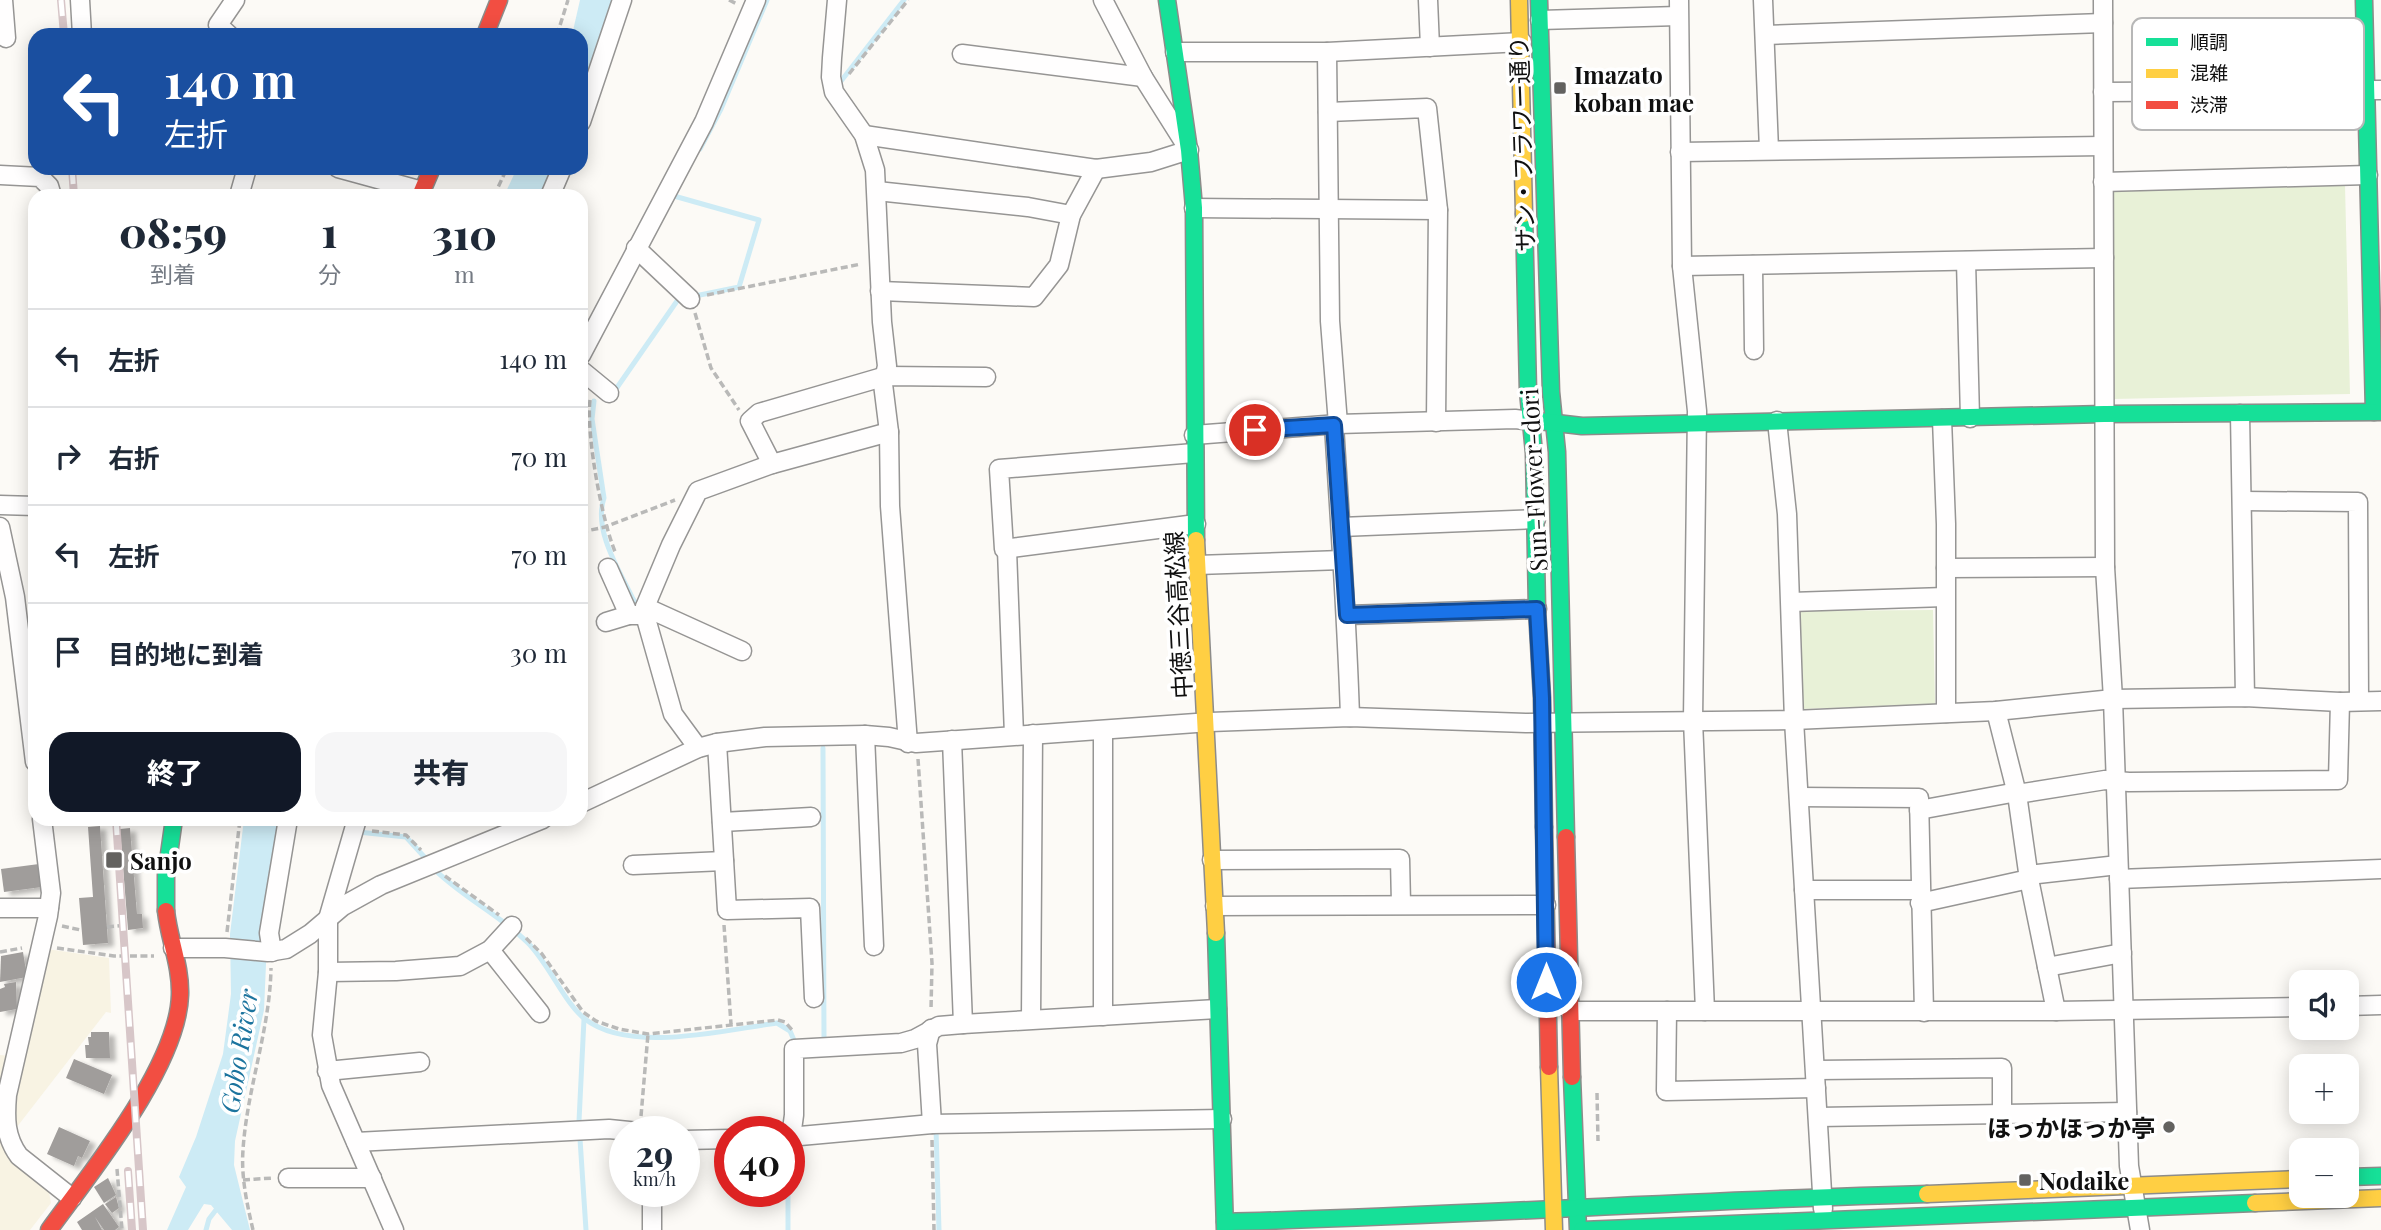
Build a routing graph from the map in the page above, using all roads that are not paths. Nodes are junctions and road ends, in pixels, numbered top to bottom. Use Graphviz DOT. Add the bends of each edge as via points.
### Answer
graph roads {
  1 [pos="3,0"];
  2 [pos="80,0"];
  3 [pos="235,0"];
  4 [pos="499,0"];
  5 [pos="622,0"];
  6 [pos="756,0"];
  7 [pos="837,0"];
  8 [pos="1104,0"];
  9 [pos="1167,0"];
  10 [pos="1428,0"];
  11 [pos="1519,0"];
  12 [pos="1539,0"];
  13 [pos="1763,0"];
  14 [pos="2103,0"];
  15 [pos="2364,0"];
  16 [pos="1679,8"];
  17 [pos="1540,20"];
  18 [pos="2103,23"];
  19 [pos="82,28"];
  20 [pos="221,28"];
  21 [pos="488,28"];
  22 [pos="1765,35"];
  23 [pos="6,38"];
  24 [pos="1521,42"];
  25 [pos="1430,47"];
  26 [pos="1175,52"];
  27 [pos="1327,52"];
  28 [pos="962,54"];
  29 [pos="1143,77"];
  30 [pos="2374,90"];
  31 [pos="2103,92"];
  32 [pos="2132,92"];
  33 [pos="588,101"];
  34 [pos="1328,111"];
  35 [pos="864,135"];
  36 [pos="2103,146"];
  37 [pos="1189,150"];
  38 [pos="1769,150"];
  39 [pos="1680,152"];
  40 [pos="1096,169"];
  41 [pos="360,175"];
  42 [pos="2368,175"];
  43 [pos="0,176"];
  44 [pos="2103,182"];
  45 [pos="50,189"];
  46 [pos="405,189"];
  47 [pos="877,191"];
  48 [pos="1194,208"];
  49 [pos="1329,209"];
  50 [pos="1438,209"];
  51 [pos="1072,215"];
  52 [pos="636,248"];
  53 [pos="2375,251"];
  54 [pos="2104,258"];
  55 [pos="1966,261"];
  56 [pos="1753,265"];
  57 [pos="1682,266"];
  58 [pos="880,291"];
  59 [pos="691,299"];
  60 [pos="588,341"];
  61 [pos="1754,350"];
  62 [pos="588,376"];
  63 [pos="886,376"];
  64 [pos="986,377"];
  65 [pos="605,390"];
  66 [pos="2377,412"];
  67 [pos="2104,414"];
  68 [pos="2240,414"];
  69 [pos="1970,418"];
  70 [pos="1942,419"];
  71 [pos="1532,421"];
  72 [pos="1777,421"];
  73 [pos="1436,422"];
  74 [pos="1554,423"];
  75 [pos="1697,424"];
  76 [pos="1336,425"];
  77 [pos="889,432"];
  78 [pos="1194,435"];
  79 [pos="1194,453"];
  80 [pos="772,464"];
  81 [pos="2243,501"];
  82 [pos="0,505"];
  83 [pos="28,506"];
  84 [pos="1536,519"];
  85 [pos="1196,524"];
  86 [pos="0,527"];
  87 [pos="1341,527"];
  88 [pos="1007,550"];
  89 [pos="1342,560"];
  90 [pos="613,565"];
  91 [pos="1197,565"];
  92 [pos="2105,567"];
  93 [pos="1946,568"];
  94 [pos="1945,597"];
  95 [pos="1791,602"];
  96 [pos="1537,609"];
  97 [pos="639,613"];
  98 [pos="1347,615"];
  99 [pos="606,622"];
  100 [pos="741,651"];
  101 [pos="2245,697"];
  102 [pos="2113,699"];
  103 [pos="2359,701"];
  104 [pos="2381,701"];
  105 [pos="2340,702"];
  106 [pos="28,704"];
  107 [pos="1996,711"];
  108 [pos="1946,712"];
  109 [pos="1350,717"];
  110 [pos="1693,720"];
  111 [pos="1794,720"];
  112 [pos="1542,722"];
  113 [pos="1563,722"];
  114 [pos="1205,723"];
  115 [pos="1103,731"];
  116 [pos="1033,734"];
  117 [pos="865,735"];
  118 [pos="1014,735"];
  119 [pos="952,740"];
  120 [pos="717,743"];
  121 [pos="912,743"];
  122 [pos="698,748"];
  123 [pos="2114,781"];
  124 [pos="2017,793"];
  125 [pos="1798,797"];
  126 [pos="588,800"];
  127 [pos="1919,810"];
  128 [pos="811,817"];
  129 [pos="722,822"];
  130 [pos="43,826"];
  131 [pos="173,826"];
  132 [pos="287,826"];
  133 [pos="354,826"];
  134 [pos="526,826"];
  135 [pos="1212,860"];
  136 [pos="724,861"];
  137 [pos="634,865"];
  138 [pos="2381,869"];
  139 [pos="2118,872"];
  140 [pos="2029,877"];
  141 [pos="1804,890"];
  142 [pos="1920,897"];
  143 [pos="1401,904"];
  144 [pos="1215,905"];
  145 [pos="1546,905"];
  146 [pos="0,908"];
  147 [pos="49,908"];
  148 [pos="328,919"];
  149 [pos="512,926"];
  150 [pos="874,946"];
  151 [pos="490,950"];
  152 [pos="168,952"];
  153 [pos="270,952"];
  154 [pos="2122,953"];
  155 [pos="2047,967"];
  156 [pos="328,972"];
  157 [pos="814,998"];
  158 [pos="2381,1005"];
  159 [pos="2359,1006"];
  160 [pos="2289,1007"];
  161 [pos="1217,1009"];
  162 [pos="2125,1010"];
  163 [pos="1570,1011"];
  164 [pos="1667,1011"];
  165 [pos="1705,1011"];
  166 [pos="1810,1011"];
  167 [pos="1924,1012"];
  168 [pos="2056,1012"];
  169 [pos="540,1013"];
  170 [pos="1103,1016"];
  171 [pos="1031,1019"];
  172 [pos="963,1024"];
  173 [pos="931,1029"];
  174 [pos="420,1062"];
  175 [pos="327,1072"];
  176 [pos="1816,1079"];
  177 [pos="2127,1112"];
  178 [pos="2002,1115"];
  179 [pos="794,1116"];
  180 [pos="1818,1116"];
  181 [pos="1222,1119"];
  182 [pos="932,1124"];
  183 [pos="609,1129"];
  184 [pos="805,1136"];
  185 [pos="356,1142"];
  186 [pos="2381,1176"];
  187 [pos="2359,1177"];
  188 [pos="288,1178"];
  189 [pos="372,1178"];
  190 [pos="2289,1180"];
  191 [pos="2133,1187"];
  192 [pos="1823,1197"];
  193 [pos="72,1198"];
  194 [pos="2381,1198"];
  195 [pos="652,1207"];
  196 [pos="2137,1208"];
  197 [pos="1577,1209"];
  198 [pos="1553,1210"];
  199 [pos="1349,1219"];
  200 [pos="1824,1225"];
  201 [pos="1225,1226"];
  202 [pos="48,1230"];
  203 [pos="394,1230"];
  204 [pos="652,1230"];
  205 [pos="1373,1230"];
  206 [pos="1554,1230"];
  207 [pos="1580,1230"];
  208 [pos="2140,1230"];
  1 -- 23 [label="street"];
  2 -- 19 [label="street"];
  3 -- 20 [label="street" via="218,25"];
  4 -- 21 [label="street"];
  5 -- 33 [label="street"];
  6 -- 52 [label="street" via="704,122"];
  7 -- 35 [label="street" via="831,67 834,92"];
  8 -- 29 [label="street"];
  9 -- 26 [label="street, 中徳三谷高松線"];
  10 -- 25 [label="street"];
  11 -- 24 [label="street, サン・フラワー通り"];
  12 -- 17 [label="street, サン・フラワー通り"];
  13 -- 22 [label="street"];
  14 -- 18 [label="street"];
  15 -- 30 [label="street"];
  16 -- 17 [label="street"];
  16 -- 39 [label="street"];
  17 -- 74 [label="street, Sun-Flower-dori"];
  18 -- 22 [label="street"];
  18 -- 31 [label="street"];
  22 -- 38 [label="street"];
  24 -- 25 [label="street"];
  24 -- 71 [label="street, Sun-Flower-dori"];
  25 -- 27 [label="street"];
  26 -- 27 [label="street"];
  26 -- 37 [label="street, 中徳三谷高松線"];
  27 -- 34 [label="street"];
  28 -- 29 [label="street"];
  29 -- 37 [label="street"];
  30 -- 42 [label="street"];
  31 -- 32 [label="street"];
  31 -- 36 [label="street"];
  34 -- 49 [label="street"];
  34 -- 50 [label="street" via="1427,108"];
  35 -- 40 [label="street"];
  35 -- 47 [label="street"];
  36 -- 38 [label="street"];
  36 -- 44 [label="street"];
  37 -- 40 [label="street" via="1152,162"];
  37 -- 48 [label="street, 中徳三谷高松線"];
  38 -- 39 [label="street"];
  39 -- 57 [label="street"];
  40 -- 51 [label="street"];
  41 -- 46 [label="street"];
  42 -- 44 [label="street"];
  42 -- 53 [label="street"];
  43 -- 45 [label="street" via="40,177"];
  44 -- 54 [label="street"];
  47 -- 51 [label="street"];
  47 -- 58 [label="street"];
  48 -- 49 [label="street"];
  48 -- 78 [label="street, 中徳三谷高松線"];
  49 -- 50 [label="street"];
  49 -- 76 [label="street"];
  50 -- 73 [label="street"];
  51 -- 58 [label="street" via="1059,265 1034,298"];
  52 -- 59 [label="street"];
  52 -- 60 [label="street"];
  53 -- 66 [label="street"];
  54 -- 55 [label="street"];
  54 -- 67 [label="street"];
  55 -- 56 [label="street"];
  55 -- 69 [label="street"];
  56 -- 57 [label="street"];
  56 -- 61 [label="street"];
  57 -- 75 [label="street"];
  58 -- 63 [label="street"];
  62 -- 65 [label="street"];
  63 -- 64 [label="street"];
  63 -- 77 [label="street"];
  63 -- 80 [label="street" via="760,413 750,422"];
  66 -- 68 [label="street"];
  67 -- 68 [label="street"];
  67 -- 69 [label="street"];
  67 -- 92 [label="street"];
  68 -- 81 [label="street"];
  69 -- 70 [label="street"];
  70 -- 72 [label="street"];
  70 -- 93 [label="street"];
  71 -- 73 [label="street"];
  71 -- 74 [label="street"];
  71 -- 84 [label="street, Sun-Flower-dori"];
  72 -- 75 [label="street"];
  72 -- 95 [label="street"];
  73 -- 76 [label="street"];
  74 -- 75 [label="street"];
  74 -- 113 [label="street, Sun-Flower-dori"];
  75 -- 110 [label="street"];
  76 -- 78 [label="street"];
  76 -- 87 [label="street"];
  77 -- 80 [label="street"];
  77 -- 121 [label="street" via="890,506"];
  78 -- 79 [label="street, 中徳三谷高松線"];
  79 -- 85 [label="street, 中徳三谷高松線"];
  79 -- 88 [label="street" via="999,469"];
  80 -- 97 [label="street" via="698,491"];
  81 -- 101 [label="street"];
  81 -- 103 [label="street" via="2358,502"];
  82 -- 83 [label="street"];
  84 -- 87 [label="street"];
  84 -- 96 [label="street"];
  85 -- 88 [label="street"];
  85 -- 91 [label="street, 中徳三谷高松線"];
  86 -- 106 [label="street" via="15,597"];
  87 -- 89 [label="street"];
  88 -- 118 [label="street"];
  89 -- 91 [label="street"];
  89 -- 98 [label="street"];
  90 -- 97 [label="street"];
  91 -- 114 [label="street, 中徳三谷高松線"];
  92 -- 93 [label="street"];
  92 -- 102 [label="street"];
  93 -- 94 [label="street"];
  94 -- 95 [label="street"];
  94 -- 108 [label="street"];
  95 -- 111 [label="street"];
  96 -- 98 [label="street"];
  96 -- 112 [label="street"];
  97 -- 99 [label="street"];
  97 -- 100 [label="street"];
  97 -- 122 [label="street" via="673,714"];
  98 -- 109 [label="street"];
  101 -- 102 [label="street"];
  101 -- 105 [label="street"];
  102 -- 107 [label="street"];
  102 -- 123 [label="street"];
  103 -- 104 [label="street"];
  103 -- 105 [label="street"];
  105 -- 123 [label="street" via="2338,780"];
  107 -- 108 [label="street"];
  107 -- 124 [label="street"];
  108 -- 111 [label="street"];
  109 -- 112 [label="street"];
  109 -- 114 [label="street"];
  110 -- 111 [label="street"];
  110 -- 113 [label="street"];
  110 -- 165 [label="street"];
  111 -- 125 [label="street"];
  112 -- 113 [label="street"];
  112 -- 145 [label="street"];
  113 -- 163 [label="street"];
  114 -- 115 [label="street"];
  114 -- 135 [label="street, 中徳三谷高松線"];
  115 -- 116 [label="street"];
  115 -- 170 [label="street"];
  116 -- 118 [label="street"];
  116 -- 171 [label="street"];
  117 -- 120 [label="street"];
  117 -- 121 [label="street"];
  117 -- 150 [label="street"];
  118 -- 119 [label="street"];
  119 -- 121 [label="street"];
  119 -- 172 [label="street"];
  120 -- 122 [label="street"];
  120 -- 129 [label="street"];
  122 -- 126 [label="street"];
  123 -- 124 [label="street"];
  123 -- 139 [label="street"];
  124 -- 127 [label="street"];
  124 -- 140 [label="street"];
  125 -- 127 [label="street" via="1919,798"];
  125 -- 141 [label="street"];
  127 -- 142 [label="street"];
  128 -- 129 [label="street"];
  129 -- 136 [label="street"];
  130 -- 147 [label="street"];
  131 -- 152 [label="street" via="165,898"];
  132 -- 153 [label="street" via="269,933"];
  133 -- 148 [label="street"];
  134 -- 148 [label="street" via="408,873 362,895"];
  135 -- 143 [label="street" via="1400,859"];
  135 -- 144 [label="street, 中徳三谷高松線"];
  136 -- 137 [label="street"];
  136 -- 157 [label="street" via="727,910 810,908"];
  138 -- 139 [label="street"];
  139 -- 140 [label="street"];
  139 -- 154 [label="street"];
  140 -- 142 [label="street"];
  140 -- 155 [label="street"];
  141 -- 142 [label="street"];
  141 -- 166 [label="street"];
  142 -- 167 [label="street"];
  143 -- 144 [label="street"];
  143 -- 145 [label="street"];
  144 -- 161 [label="street, 中徳三谷高松線"];
  145 -- 198 [label="street"];
  146 -- 147 [label="street"];
  147 -- 193 [label="street" via="7,1095 6,1125 19,1157"];
  148 -- 153 [label="street" via="286,950"];
  148 -- 156 [label="street"];
  149 -- 151 [label="street"];
  151 -- 156 [label="street" via="460,965"];
  151 -- 169 [label="street"];
  152 -- 153 [label="street"];
  152 -- 193 [label="street" via="178,966 180,1000 169,1041 153,1077"];
  154 -- 155 [label="street"];
  154 -- 162 [label="street"];
  155 -- 168 [label="street"];
  156 -- 175 [label="street" via="322,1035"];
  158 -- 159 [label="street"];
  160 -- 162 [label="street"];
  161 -- 170 [label="street"];
  161 -- 181 [label="street, 中徳三谷高松線"];
  162 -- 168 [label="street"];
  162 -- 177 [label="street"];
  163 -- 164 [label="street"];
  163 -- 197 [label="street"];
  164 -- 165 [label="street"];
  164 -- 176 [label="street" via="1666,1091"];
  165 -- 166 [label="street"];
  166 -- 167 [label="street"];
  166 -- 176 [label="street"];
  167 -- 168 [label="street"];
  170 -- 171 [label="street"];
  171 -- 172 [label="street"];
  172 -- 173 [label="street"];
  173 -- 179 [label="street" via="901,1044 794,1049"];
  173 -- 182 [label="street" via="927,1044"];
  174 -- 175 [label="street"];
  175 -- 185 [label="street"];
  176 -- 178 [label="street" via="2002,1068"];
  176 -- 180 [label="street"];
  177 -- 178 [label="street"];
  177 -- 191 [label="street"];
  178 -- 180 [label="street"];
  180 -- 192 [label="street"];
  181 -- 182 [label="street"];
  181 -- 201 [label="street, 中徳三谷高松線"];
  182 -- 184 [label="street"];
  183 -- 185 [label="street"];
  185 -- 189 [label="street"];
  186 -- 187 [label="street"];
  188 -- 189 [label="street"];
  189 -- 203 [label="street"];
  190 -- 191 [label="street"];
  191 -- 192 [label="street"];
  191 -- 196 [label="street"];
  192 -- 197 [label="street"];
  192 -- 200 [label="street"];
  193 -- 202 [label="street"];
  194 -- 196 [label="street"];
  195 -- 204 [label="street"];
  196 -- 200 [label="street"];
  196 -- 208 [label="street"];
  197 -- 198 [label="street"];
  197 -- 207 [label="street"];
  198 -- 199 [label="street"];
  198 -- 206 [label="street"];
  199 -- 201 [label="street"];
  199 -- 205 [label="street"];
  200 -- 207 [label="street"];
}
